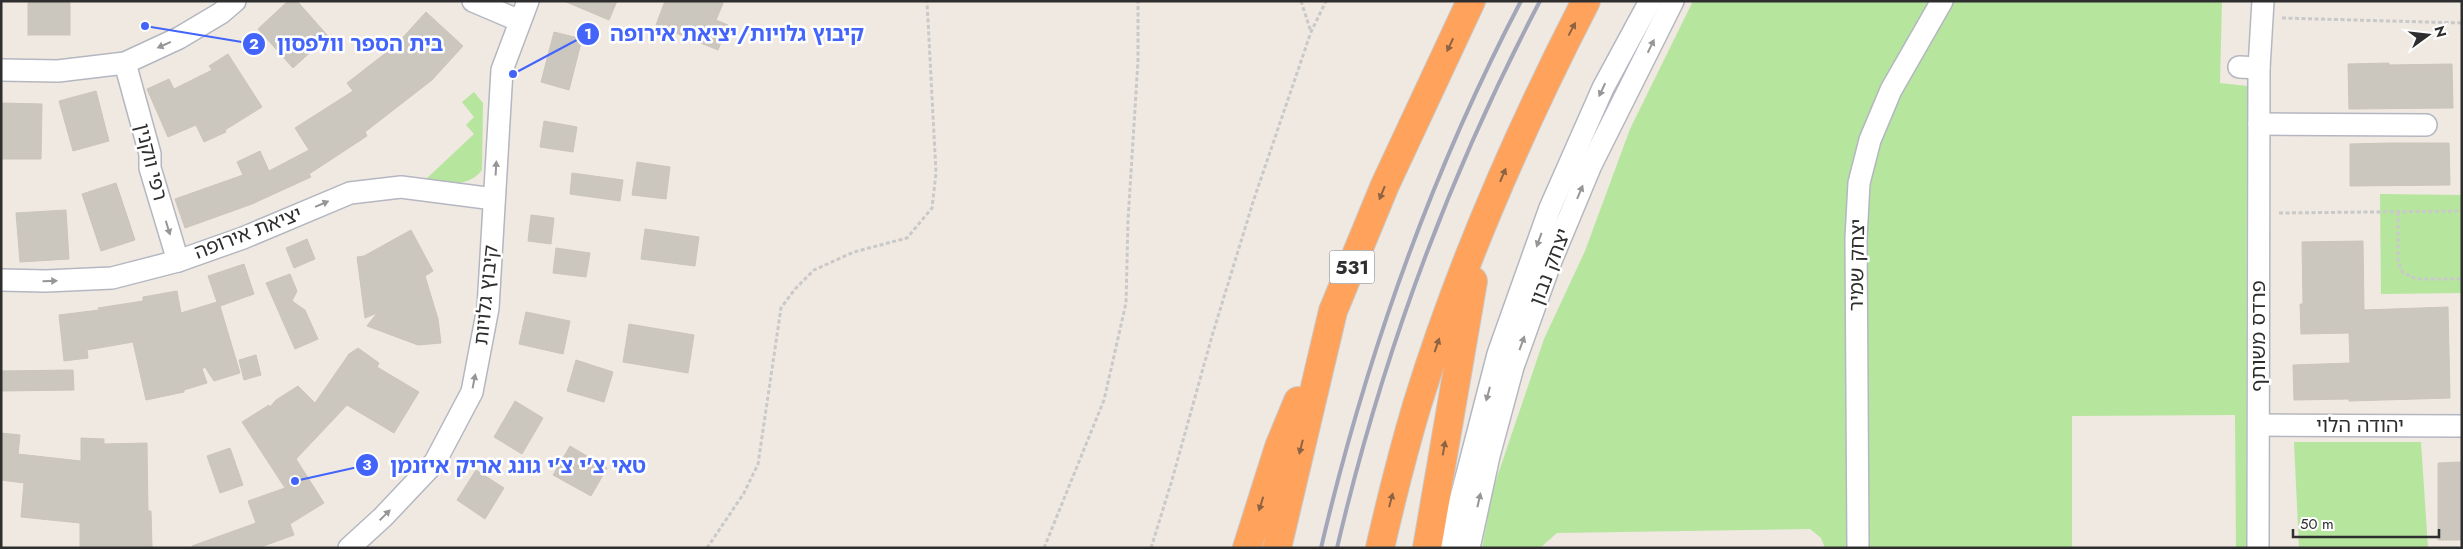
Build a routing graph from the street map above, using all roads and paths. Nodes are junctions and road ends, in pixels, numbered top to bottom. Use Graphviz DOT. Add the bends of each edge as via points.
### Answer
graph roads {
  1 [pos="235,1"];
  2 [pos="473,1"];
  3 [pos="528,1"];
  4 [pos="927,1"];
  5 [pos="1138,1"];
  6 [pos="1301,1"];
  7 [pos="1326,1"];
  8 [pos="1471,1"];
  9 [pos="1586,1"];
  10 [pos="1650,1"];
  11 [pos="1673,1"];
  12 [pos="1942,1"];
  13 [pos="2263,10"];
  14 [pos="520,21"];
  15 [pos="2462,23"];
  16 [pos="1311,32"];
  17 [pos="125,63"];
  18 [pos="1,70"];
  19 [pos="2259,124"];
  20 [pos="2426,125"];
  21 [pos="494,200"];
  22 [pos="2462,211"];
  23 [pos="2398,212"];
  24 [pos="2258,213"];
  25 [pos="1484,220"];
  26 [pos="178,261"];
  27 [pos="2462,278"];
  28 [pos="1,280"];
  29 [pos="1334,311"];
  30 [pos="2258,425"];
  31 [pos="2462,426"];
  32 [pos="349,548"];
  33 [pos="707,548"];
  34 [pos="1044,548"];
  35 [pos="1151,548"];
  36 [pos="1247,548"];
  37 [pos="1277,548"];
  38 [pos="1380,548"];
  39 [pos="1427,548"];
  40 [pos="1448,548"];
  41 [pos="1469,548"];
  42 [pos="1858,548"];
  43 [pos="2258,548"];
  1 -- 17 [label="street, one-way" via="179,38"];
  2 -- 14 [label="street"];
  3 -- 14 [label="street, קיבוץ גלויות"];
  4 -- 33 [label="path" via="936,173 932,208 907,238 854,252 814,270 781,308 758,464 744,493"];
  5 -- 34 [label="path" via="1126,303 1104,400"];
  6 -- 16 [label="path"];
  7 -- 16 [label="path"];
  8 -- 29 [label="highway, 531, one-way" via="1385,185"];
  25 -- 9 [label="highway, one-way" via="1516,144"];
  10 -- 40 [label="street, יצחק נבון, one-way" via="1603,88 1550,208 1498,354"];
  41 -- 11 [label="street, יצחק נבון, one-way" via="1513,367 1551,261 1591,165"];
  12 -- 42 [label="street, יצחק שמיר" via="1891,90 1870,140 1859,183 1856,238"];
  13 -- 15 [label="path"];
  13 -- 19 [label="street, פרדס משותף" via="2249,67"];
  21 -- 14 [label="street, קיבוץ גלויות, one-way" via="502,70"];
  16 -- 35 [label="path" via="1237,254"];
  17 -- 18 [label="street" via="58,71"];
  17 -- 26 [label="street, רפי ווקנין, one-way" via="150,154 150,168"];
  19 -- 20 [label="street"];
  19 -- 24 [label="street, פרדס משותף"];
  26 -- 21 [label="street, יציאת אירופה, one-way" via="244,238 350,193 401,187"];
  32 -- 21 [label="street, קיבוץ גלויות, one-way" via="384,517 434,462 472,392 488,308"];
  22 -- 23 [label="path"];
  23 -- 24 [label="path"];
  23 -- 27 [label="path" via="2398,262 2403,272 2417,279"];
  24 -- 30 [label="street, פרדס משותף"];
  38 -- 25 [label="highway, one-way" via="1417,406 1451,304"];
  39 -- 25 [label="highway, one-way"];
  28 -- 26 [label="street, יציאת אירופה, one-way" via="46,282 112,278"];
  29 -- 36 [label="highway, one-way" via="1279,447"];
  29 -- 37 [label="highway, 531, one-way"];
  30 -- 31 [label="street, יהודה הלוי"];
  30 -- 43 [label="street, פרדס משותף"];
}
